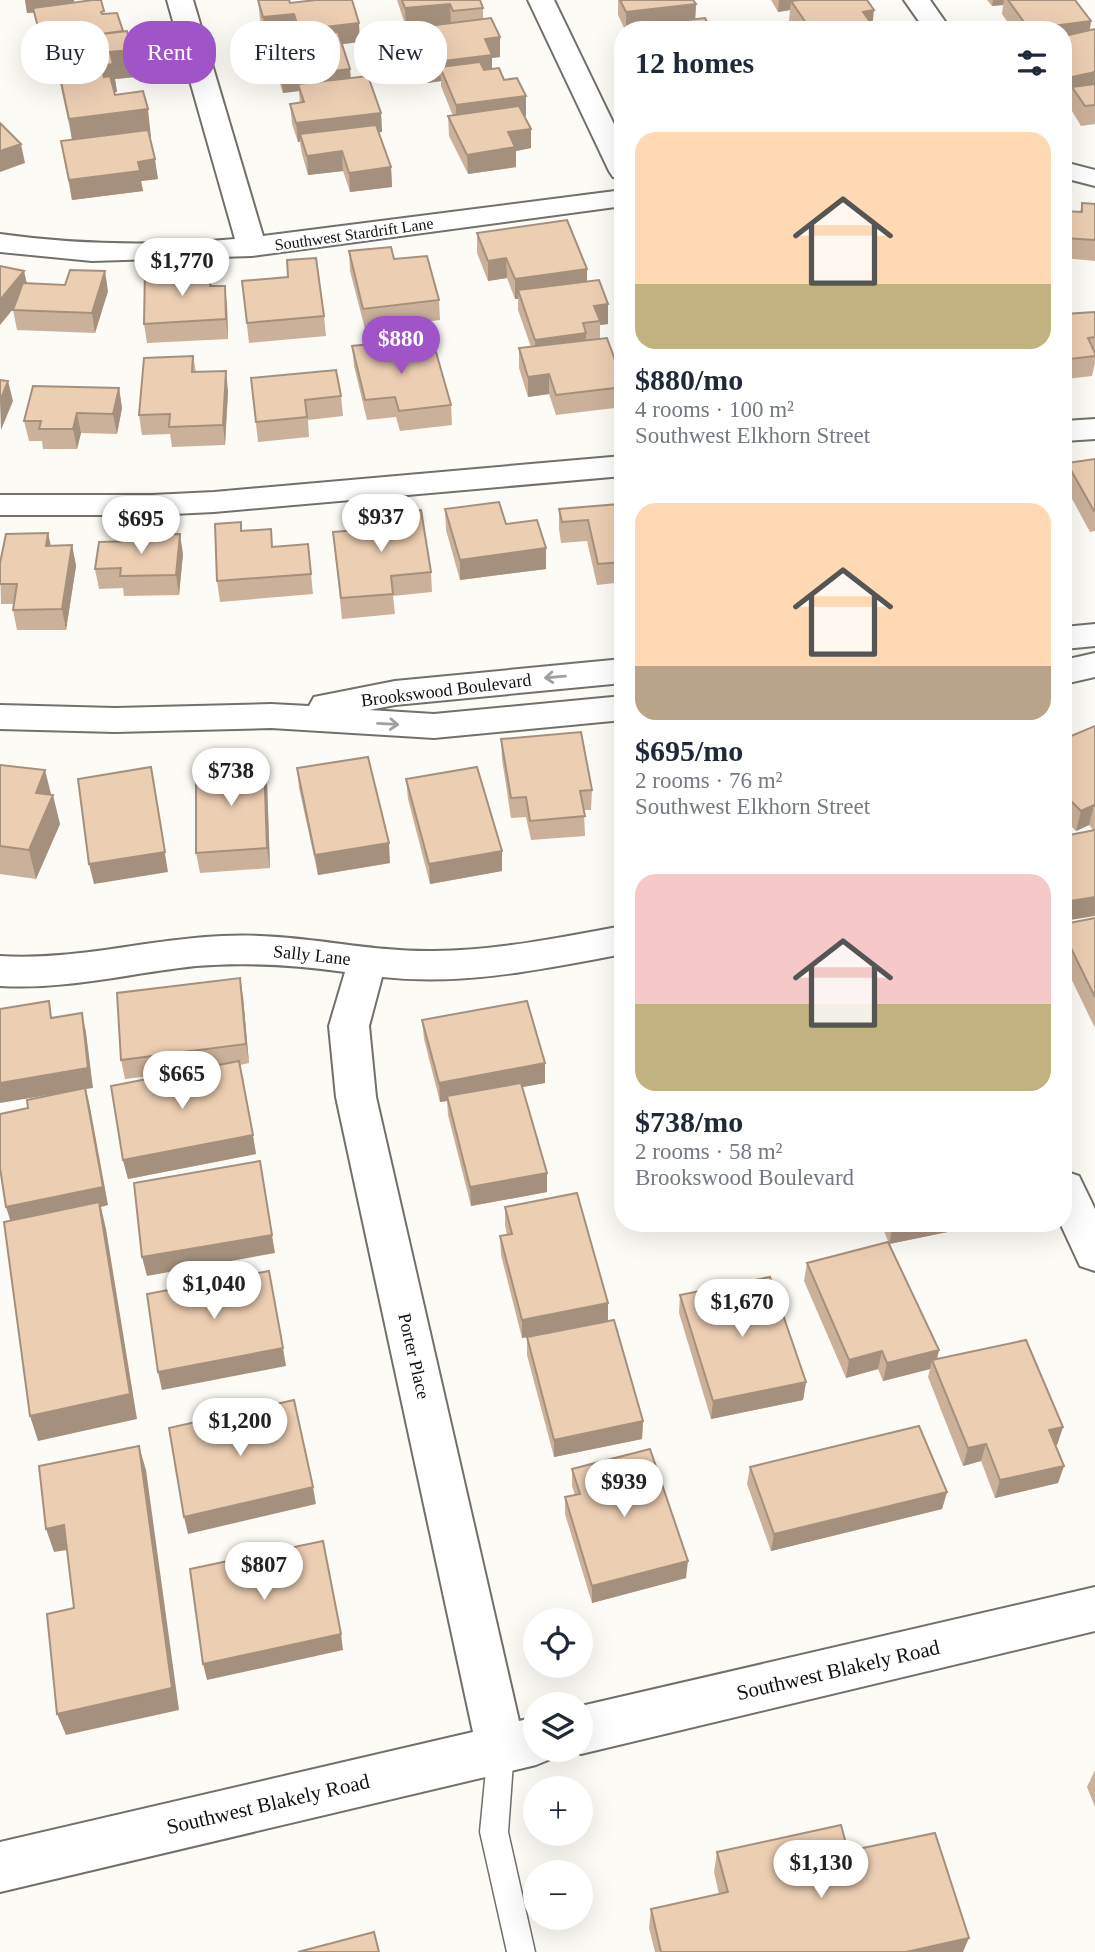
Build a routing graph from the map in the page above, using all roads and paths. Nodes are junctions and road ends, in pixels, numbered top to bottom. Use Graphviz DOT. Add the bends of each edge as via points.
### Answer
graph roads {
  1 [pos="180,0"];
  2 [pos="541,0"];
  3 [pos="917,0"];
  4 [pos="932,21"];
  5 [pos="614,152"];
  6 [pos="1072,172"];
  7 [pos="1095,178"];
  8 [pos="614,199"];
  9 [pos="0,243"];
  10 [pos="252,247"];
  11 [pos="1095,429"];
  12 [pos="1072,430"];
  13 [pos="614,467"];
  14 [pos="0,505"];
  15 [pos="1095,635"];
  16 [pos="1072,637"];
  17 [pos="1095,665"];
  18 [pos="1072,670"];
  19 [pos="614,672"];
  20 [pos="614,709"];
  21 [pos="271,716"];
  22 [pos="0,717"];
  23 [pos="614,942"];
  24 [pos="367,962"];
  25 [pos="0,971"];
  26 [pos="1072,1205"];
  27 [pos="1095,1253"];
  28 [pos="1095,1609"];
  29 [pos="593,1727"];
  30 [pos="518,1745"];
  31 [pos="0,1867"];
  32 [pos="521,1952"];
  1 -- 10 [label="street"];
  2 -- 5 [label="street"];
  3 -- 4 [label="street"];
  6 -- 7 [label="street"];
  8 -- 10 [label="street, Southwest Stardrift Lane"];
  9 -- 10 [label="street, Southwest Stardrift Lane" via="99,255"];
  11 -- 12 [label="street"];
  13 -- 14 [label="street" via="214,502"];
  15 -- 16 [label="street"];
  17 -- 18 [label="street"];
  19 -- 21 [label="street, Brookswood Boulevard, one-way" via="395,693"];
  21 -- 20 [label="street, Brookswood Boulevard, one-way" via="434,726"];
  21 -- 22 [label="street, Brookswood Boulevard" via="139,720"];
  23 -- 24 [label="street, Sally Lane" via="499,962 433,966"];
  24 -- 25 [label="street, Sally Lane" via="285,950 221,950 80,969"];
  24 -- 30 [label="street, Porter Place" via="349,1026 356,1097"];
  26 -- 27 [label="street"];
  28 -- 29 [label="street, Southwest Blakely Road"];
  30 -- 31 [label="street, Southwest Blakely Road"];
  30 -- 32 [label="lane" via="494,1832"];
}
